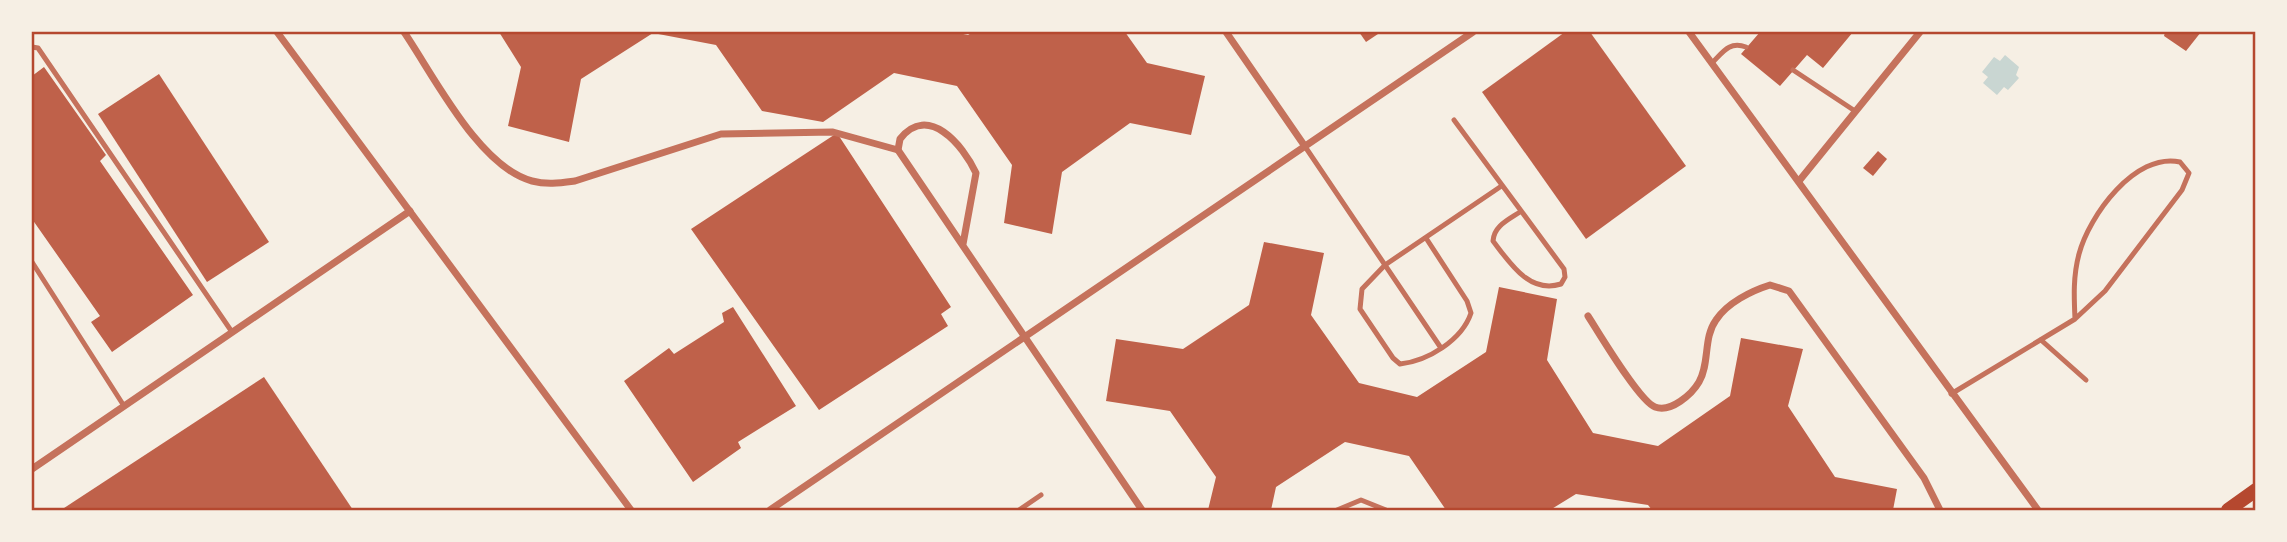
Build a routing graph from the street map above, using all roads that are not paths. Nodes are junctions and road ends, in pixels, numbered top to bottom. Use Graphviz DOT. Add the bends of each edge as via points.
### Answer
graph roads {
  1 [pos="277,32"];
  2 [pos="404,32"];
  3 [pos="1226,32"];
  4 [pos="1473,32"];
  5 [pos="1689,32"];
  6 [pos="1920,32"];
  7 [pos="32,47"];
  8 [pos="1746,47"];
  9 [pos="1712,63"];
  10 [pos="1793,70"];
  11 [pos="1855,111"];
  12 [pos="1454,120"];
  13 [pos="1304,145"];
  14 [pos="898,150"];
  15 [pos="1799,181"];
  16 [pos="1500,187"];
  17 [pos="410,211"];
  18 [pos="1520,212"];
  19 [pos="1426,238"];
  20 [pos="963,244"];
  21 [pos="32,262"];
  22 [pos="1385,265"];
  23 [pos="1588,316"];
  24 [pos="2075,319"];
  25 [pos="232,332"];
  26 [pos="1025,335"];
  27 [pos="2041,340"];
  28 [pos="1441,348"];
  29 [pos="2087,380"];
  30 [pos="1951,394"];
  31 [pos="124,406"];
  32 [pos="32,469"];
  33 [pos="2256,490"];
  34 [pos="1041,495"];
  35 [pos="632,510"];
  36 [pos="770,510"];
  37 [pos="1019,510"];
  38 [pos="1142,510"];
  39 [pos="1336,510"];
  40 [pos="1386,510"];
  41 [pos="1940,510"];
  42 [pos="2038,510"];
  43 [pos="2228,510"];
  1 -- 17 [label="street"];
  2 -- 14 [label="street" via="482,149 530,181 575,181 721,134 833,132"];
  3 -- 13 [label="street"];
  4 -- 13 [label="street"];
  5 -- 9 [label="street"];
  6 -- 11 [label="street"];
  7 -- 25 [label="lane" via="38,48"];
  8 -- 9 [label="lane" via="1729,46"];
  9 -- 15 [label="street"];
  10 -- 11 [label="lane"];
  11 -- 15 [label="street"];
  12 -- 16 [label="lane"];
  13 -- 22 [label="lane"];
  13 -- 26 [label="street"];
  14 -- 20 [label="street"];
  14 -- 20 [label="street" via="900,139 909,130 932,126 947,133 973,168 976,178"];
  15 -- 30 [label="street"];
  16 -- 18 [label="lane"];
  16 -- 19 [label="lane"];
  17 -- 25 [label="street"];
  17 -- 35 [label="street"];
  18 -- 18 [label="lane" via="1564,269 1560,284 1550,287 1524,279 1493,241 1493,232"];
  19 -- 22 [label="lane"];
  19 -- 28 [label="lane" via="1471,313 1460,335"];
  20 -- 26 [label="street"];
  21 -- 31 [label="lane"];
  22 -- 28 [label="lane"];
  22 -- 28 [label="lane" via="1368,280 1359,298 1360,309 1393,358 1411,362"];
  23 -- 41 [label="street" via="1639,392 1655,407 1664,408 1699,383 1708,336 1726,308 1770,285 1788,290 1924,478"];
  24 -- 24 [label="lane" via="2074,281 2080,252 2114,192 2133,174 2162,161 2180,162 2189,173 2182,190 2105,291"];
  24 -- 27 [label="lane"];
  25 -- 31 [label="street"];
  26 -- 36 [label="street"];
  26 -- 38 [label="street"];
  27 -- 29 [label="lane"];
  27 -- 30 [label="lane"];
  30 -- 42 [label="street"];
  31 -- 32 [label="street"];
  33 -- 43 [label="main road"];
  34 -- 37 [label="lane"];
  39 -- 40 [label="lane" via="1361,500"];
}
